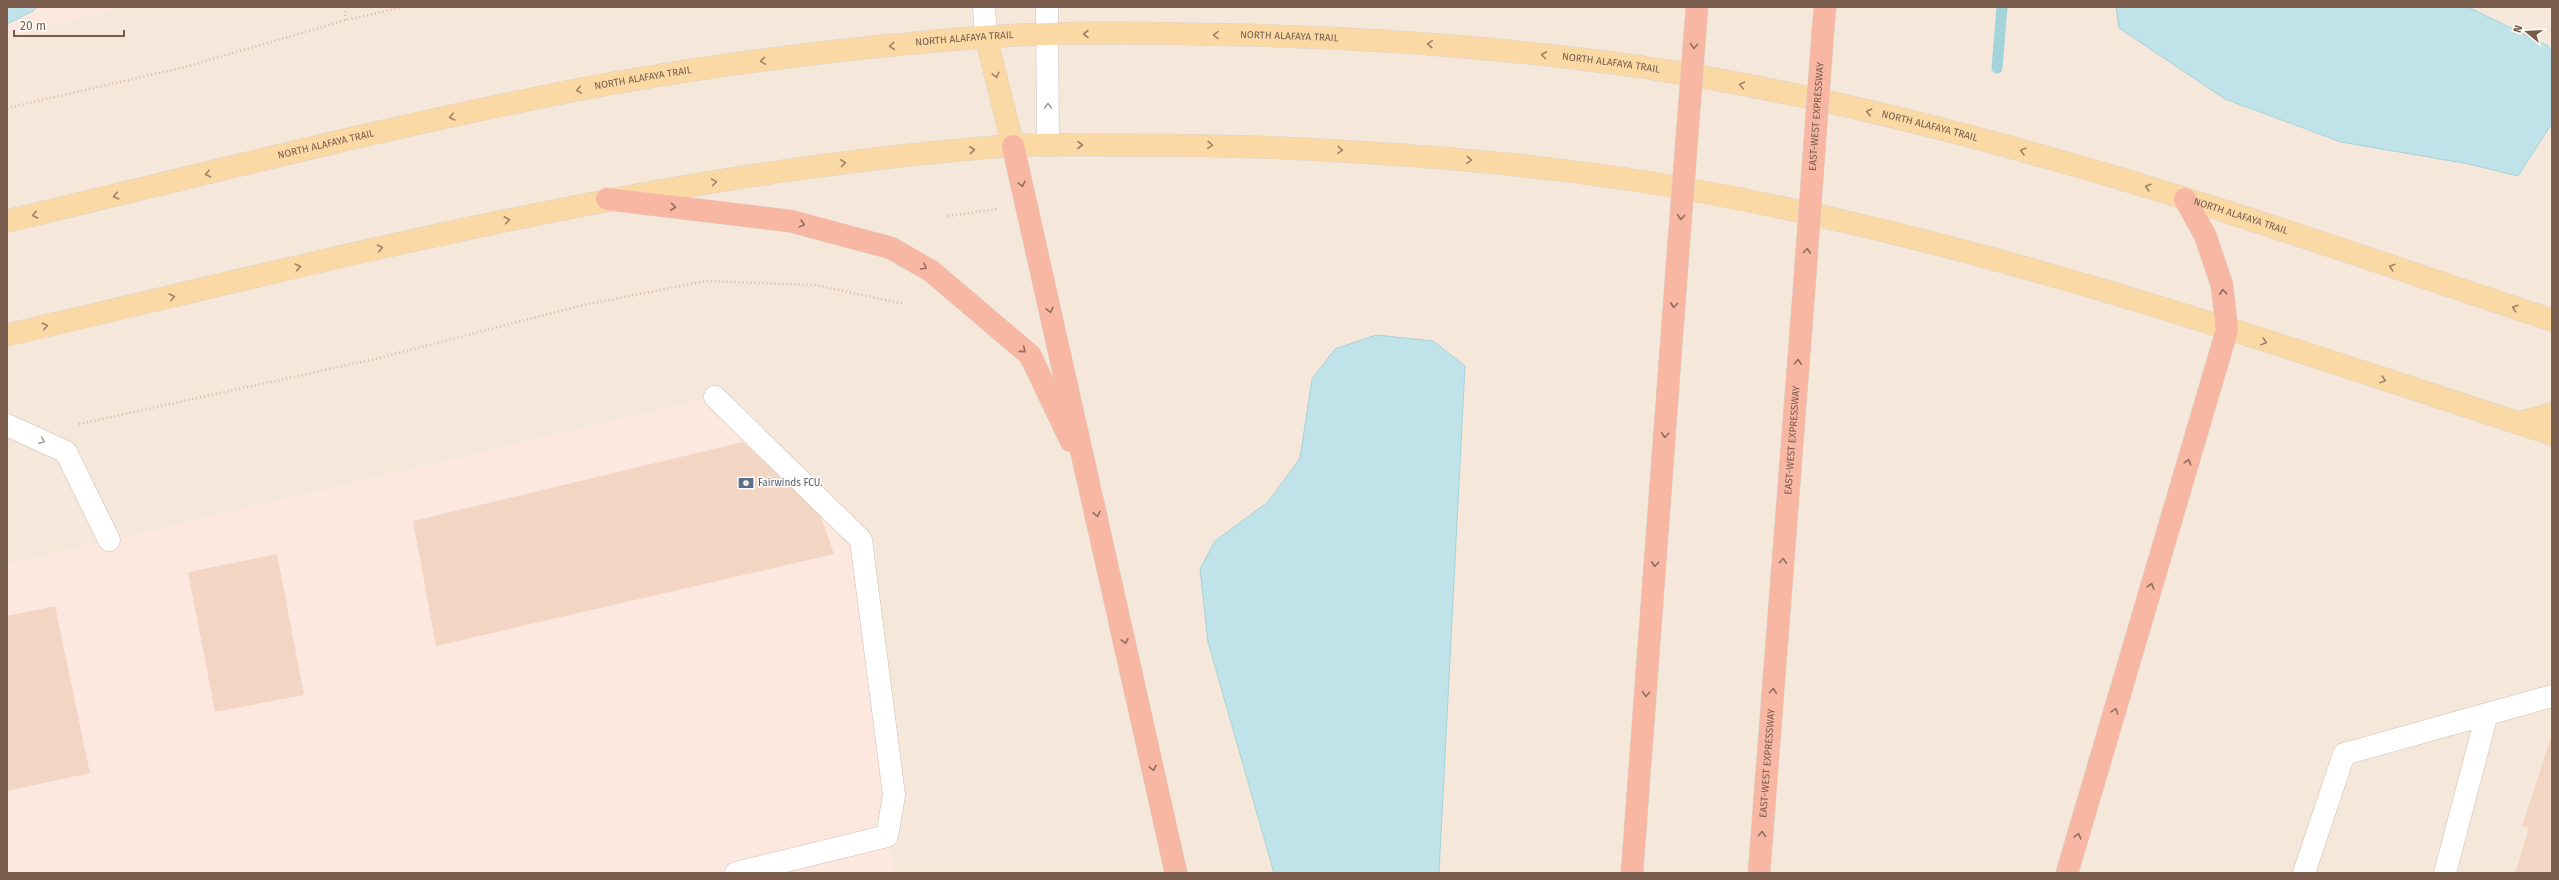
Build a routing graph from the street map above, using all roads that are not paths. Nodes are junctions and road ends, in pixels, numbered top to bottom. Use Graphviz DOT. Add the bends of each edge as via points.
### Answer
graph roads {
  1 [pos="984,7"];
  2 [pos="1047,7"];
  3 [pos="1697,7"];
  4 [pos="1825,7"];
  5 [pos="1048,34"];
  6 [pos="986,37"];
  7 [pos="1048,145"];
  8 [pos="1013,146"];
  9 [pos="2185,199"];
  10 [pos="607,200"];
  11 [pos="7,221"];
  12 [pos="2552,320"];
  13 [pos="2227,330"];
  14 [pos="7,335"];
  15 [pos="715,397"];
  16 [pos="2552,414"];
  17 [pos="2517,423"];
  18 [pos="7,425"];
  19 [pos="2552,434"];
  20 [pos="1088,476"];
  21 [pos="109,540"];
  22 [pos="2552,696"];
  23 [pos="2487,714"];
  24 [pos="736,873"];
  25 [pos="1176,873"];
  26 [pos="1632,873"];
  27 [pos="1759,873"];
  28 [pos="2066,873"];
  29 [pos="2304,873"];
  30 [pos="2445,873"];
  1 -- 6 [label="street"];
  2 -- 5 [label="street"];
  3 -- 26 [label="highway, one-way, bridge"];
  27 -- 4 [label="highway, EAST-WEST EXPRESSWAY, one-way, bridge"];
  5 -- 6 [label="main road, NORTH ALAFAYA TRAIL"];
  7 -- 5 [label="street, one-way"];
  9 -- 5 [label="main road, NORTH ALAFAYA TRAIL, one-way" via="2043,156 1909,121 1759,88 1625,65 1473,47 1334,38"];
  6 -- 8 [label="main road, one-way"];
  6 -- 11 [label="main road, NORTH ALAFAYA TRAIL, one-way" via="820,53 687,71 543,96"];
  7 -- 8 [label="main road"];
  7 -- 13 [label="main road, one-way" via="1201,145 1339,150 1476,160 1635,181 1776,207 1933,243"];
  10 -- 8 [label="main road, one-way" via="862,161"];
  8 -- 20 [label="highway, one-way"];
  12 -- 9 [label="main road, NORTH ALAFAYA TRAIL, one-way"];
  13 -- 9 [label="highway, one-way" via="2222,284 2205,235"];
  14 -- 10 [label="main road, one-way" via="491,223"];
  10 -- 20 [label="highway, one-way" via="790,221 891,248 931,272 1030,355"];
  13 -- 17 [label="main road, one-way"];
  28 -- 13 [label="highway, one-way"];
  15 -- 24 [label="street" via="861,540 894,795 888,836"];
  16 -- 17 [label="main road"];
  17 -- 19 [label="main road"];
  18 -- 21 [label="street, one-way" via="66,452"];
  20 -- 25 [label="highway, one-way"];
  22 -- 23 [label="street"];
  23 -- 29 [label="street" via="2344,754"];
  23 -- 30 [label="street"];
}
